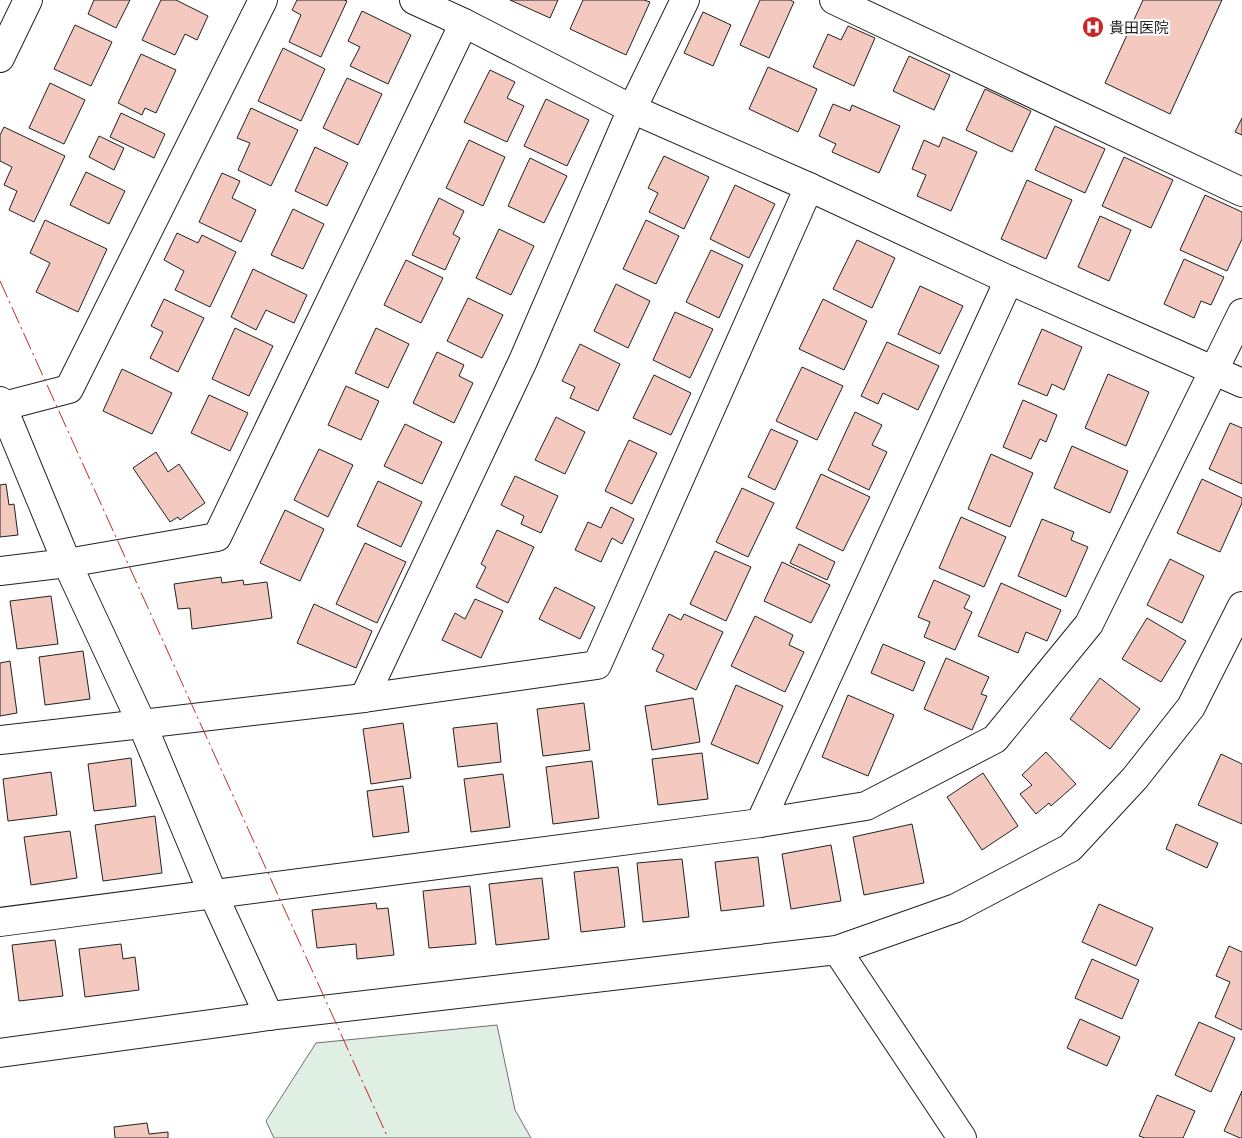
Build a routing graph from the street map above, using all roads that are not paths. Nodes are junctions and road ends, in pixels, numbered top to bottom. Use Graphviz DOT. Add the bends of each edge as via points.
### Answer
graph roads {
  1 [pos="28,0"];
  2 [pos="263,0"];
  3 [pos="414,0"];
  4 [pos="685,0"];
  5 [pos="834,0"];
  6 [pos="464,23"];
  7 [pos="0,58"];
  8 [pos="632,109"];
  9 [pos="809,187"];
  10 [pos="1242,192"];
  11 [pos="1009,280"];
  12 [pos="1242,313"];
  13 [pos="1214,370"];
  14 [pos="1242,383"];
  15 [pos="1,405"];
  16 [pos="67,563"];
  17 [pos="0,571"];
  18 [pos="1242,606"];
  19 [pos="364,698"];
  20 [pos="142,724"];
  21 [pos="0,740"];
  22 [pos="760,823"];
  23 [pos="213,894"];
  24 [pos="0,922"];
  25 [pos="836,950"];
  26 [pos="269,1016"];
  27 [pos="0,1054"];
  28 [pos="962,1138"];
  1 -- 7 [label="street"];
  2 -- 15 [label="street" via="69,389"];
  3 -- 6 [label="street"];
  4 -- 8 [label="street"];
  5 -- 10 [label="street"];
  6 -- 8 [label="street"];
  6 -- 16 [label="street" via="217,537"];
  8 -- 9 [label="street"];
  8 -- 19 [label="street" via="523,361"];
  9 -- 11 [label="street"];
  9 -- 19 [label="street" via="597,665"];
  11 -- 13 [label="street"];
  11 -- 22 [label="street"];
  12 -- 13 [label="street"];
  13 -- 14 [label="street"];
  13 -- 22 [label="street" via="1089,624 994,739 866,806"];
  15 -- 16 [label="street"];
  16 -- 17 [label="street"];
  16 -- 20 [label="street"];
  18 -- 25 [label="street" via="1191,707 1135,778 1070,848 956,908"];
  19 -- 20 [label="street"];
  20 -- 21 [label="street"];
  20 -- 23 [label="street"];
  22 -- 23 [label="street"];
  23 -- 24 [label="street"];
  23 -- 26 [label="street"];
  25 -- 26 [label="street"];
  25 -- 28 [label="street"];
  26 -- 27 [label="street"];
}
